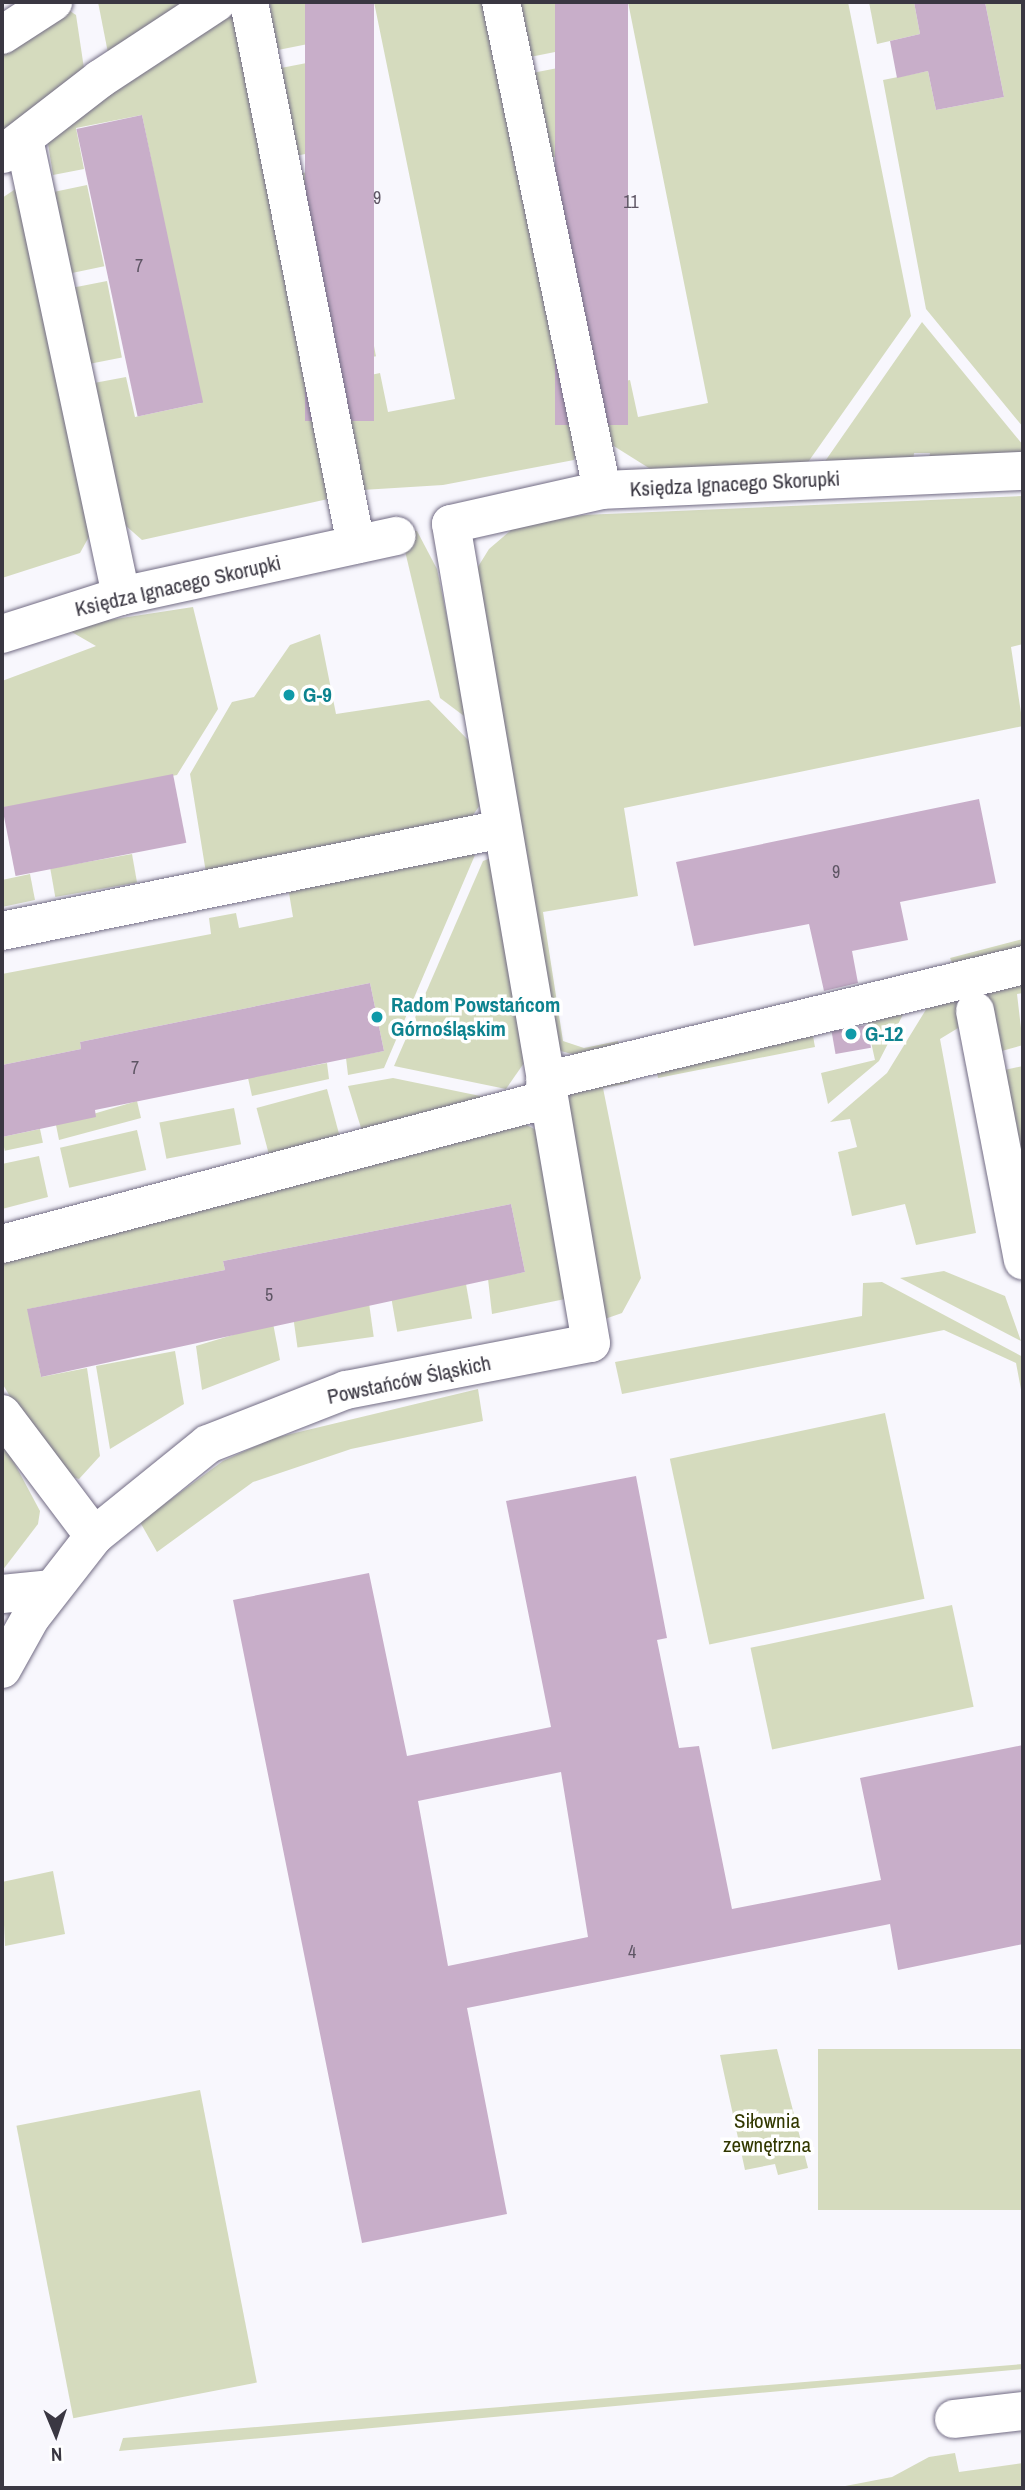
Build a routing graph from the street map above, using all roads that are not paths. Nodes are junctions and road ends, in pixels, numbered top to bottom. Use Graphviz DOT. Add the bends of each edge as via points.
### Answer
graph roads {
  1 [pos="54,2"];
  2 [pos="218,2"];
  3 [pos="249,2"];
  4 [pos="501,2"];
  5 [pos="2,35"];
  6 [pos="13,147"];
  7 [pos="1023,471"];
  8 [pos="602,491"];
  9 [pos="397,536"];
  10 [pos="356,545"];
  11 [pos="121,596"];
  12 [pos="2,634"];
  13 [pos="502,829"];
  14 [pos="2,931"];
  15 [pos="1023,965"];
  16 [pos="975,1011"];
  17 [pos="547,1090"];
  18 [pos="2,1244"];
  19 [pos="1023,1260"];
  20 [pos="2,1414"];
  21 [pos="94,1536"];
  22 [pos="50,1589"];
  23 [pos="2,1594"];
  24 [pos="2,1669"];
  25 [pos="1023,2411"];
  26 [pos="954,2419"];
  1 -- 5 [label="street"];
  2 -- 6 [label="street" via="100,79"];
  3 -- 10 [label="street"];
  4 -- 8 [label="street"];
  6 -- 11 [label="street"];
  7 -- 8 [label="street, Księdza Ignacego Skorupki"];
  8 -- 13 [label="street, Księdza Ignacego Skorupki" via="451,524"];
  9 -- 10 [label="street, Księdza Ignacego Skorupki"];
  10 -- 11 [label="street, Księdza Ignacego Skorupki"];
  11 -- 12 [label="street, Księdza Ignacego Skorupki"];
  13 -- 14 [label="street"];
  13 -- 17 [label="street"];
  15 -- 17 [label="street"];
  16 -- 19 [label="street"];
  17 -- 18 [label="street"];
  17 -- 21 [label="street, Powstańców Śląskich" via="591,1343 346,1390 267,1418 208,1444"];
  20 -- 21 [label="street"];
  21 -- 22 [label="street, Powstańców Śląskich"];
  22 -- 23 [label="street"];
  22 -- 24 [label="street, Powstańców Śląskich"];
  25 -- 26 [label="street"];
}
